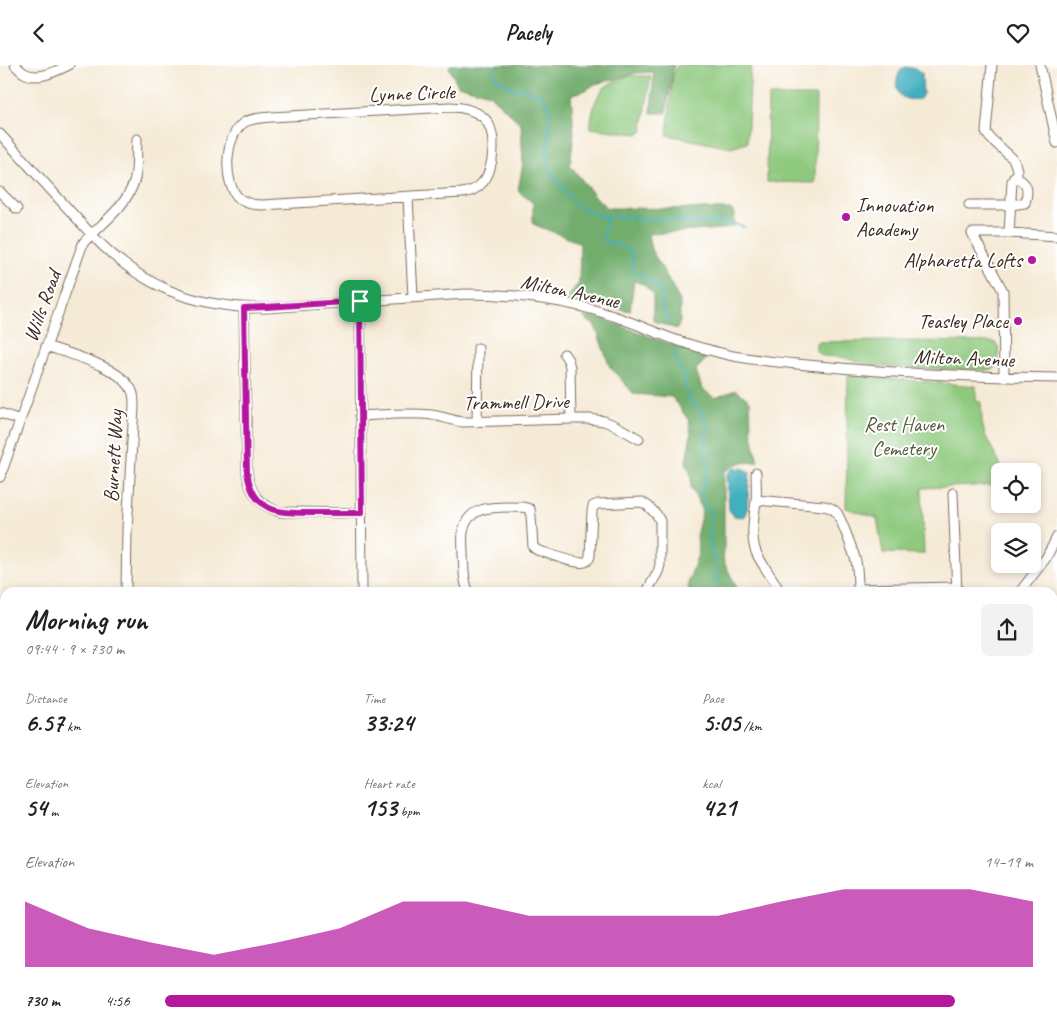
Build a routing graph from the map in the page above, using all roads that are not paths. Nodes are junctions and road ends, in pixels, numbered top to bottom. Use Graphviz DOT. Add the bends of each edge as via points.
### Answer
graph roads {
  1 [pos="15,65"];
  2 [pos="69,65"];
  3 [pos="992,65"];
  4 [pos="1040,65"];
  5 [pos="1054,114"];
  6 [pos="0,134"];
  7 [pos="136,139"];
  8 [pos="1057,143"];
  9 [pos="1014,177"];
  10 [pos="0,192"];
  11 [pos="408,197"];
  12 [pos="969,205"];
  13 [pos="1010,205"];
  14 [pos="16,209"];
  15 [pos="1009,233"];
  16 [pos="91,234"];
  17 [pos="1057,236"];
  18 [pos="413,297"];
  19 [pos="360,301"];
  20 [pos="244,308"];
  21 [pos="46,346"];
  22 [pos="478,348"];
  23 [pos="564,353"];
  24 [pos="1004,377"];
  25 [pos="1057,378"];
  26 [pos="0,413"];
  27 [pos="360,416"];
  28 [pos="571,419"];
  29 [pos="20,420"];
  30 [pos="477,422"];
  31 [pos="639,439"];
  32 [pos="756,473"];
  33 [pos="0,477"];
  34 [pos="953,493"];
  35 [pos="756,500"];
  36 [pos="362,513"];
  37 [pos="1057,537"];
  38 [pos="126,587"];
  39 [pos="362,587"];
  40 [pos="466,587"];
  41 [pos="649,587"];
  42 [pos="777,587"];
  43 [pos="858,587"];
  44 [pos="957,587"];
  45 [pos="1024,587"];
  1 -- 2 [label="street" via="34,77"];
  3 -- 9 [label="street" via="986,132 1014,160 1017,170"];
  4 -- 5 [label="street"];
  5 -- 8 [label="street"];
  6 -- 16 [label="street, Milton Avenue"];
  7 -- 16 [label="street, Wills Road" via="135,181 128,196"];
  9 -- 13 [label="street"];
  9 -- 13 [label="street" via="1021,179 1026,186 1026,201"];
  10 -- 14 [label="street"];
  11 -- 11 [label="street, Lynne Circle" via="462,193 484,182 491,166 493,139 489,124 483,117 459,107 272,117 244,123 230,143 228,176 232,188 240,199 252,205"];
  11 -- 18 [label="street"];
  12 -- 13 [label="street"];
  13 -- 15 [label="street"];
  15 -- 17 [label="street"];
  15 -- 24 [label="street" via="972,233 1004,291"];
  16 -- 20 [label="street, Milton Avenue" via="120,262 158,286 200,301"];
  16 -- 21 [label="street, Wills Road" via="82,246"];
  18 -- 19 [label="street, Milton Avenue"];
  18 -- 24 [label="street, Milton Avenue" via="525,296 607,314 692,345 733,356 909,373"];
  19 -- 20 [label="street, Milton Avenue"];
  19 -- 27 [label="street"];
  20 -- 36 [label="street" via="247,472 252,492 264,505 280,512"];
  21 -- 29 [label="street, Wills Road"];
  21 -- 38 [label="street, Burnett Way" via="109,370 123,379 132,391"];
  22 -- 30 [label="street"];
  23 -- 28 [label="street" via="570,367"];
  24 -- 25 [label="street, Milton Avenue"];
  26 -- 29 [label="street"];
  27 -- 30 [label="street, Trammell Drive" via="418,414"];
  27 -- 36 [label="street"];
  28 -- 30 [label="street, Trammell Drive"];
  28 -- 31 [label="street, Trammell Drive" via="604,421"];
  29 -- 33 [label="street, Wills Road"];
  32 -- 35 [label="street"];
  34 -- 44 [label="street"];
  35 -- 42 [label="street" via="754,545"];
  35 -- 43 [label="street" via="824,506 835,511 856,561"];
  36 -- 39 [label="street"];
  37 -- 45 [label="street" via="1046,558"];
  40 -- 41 [label="street" via="463,532 473,513 482,509 530,509 532,547 584,562 590,556 593,507 642,502 654,510 660,521 660,565"];
}
